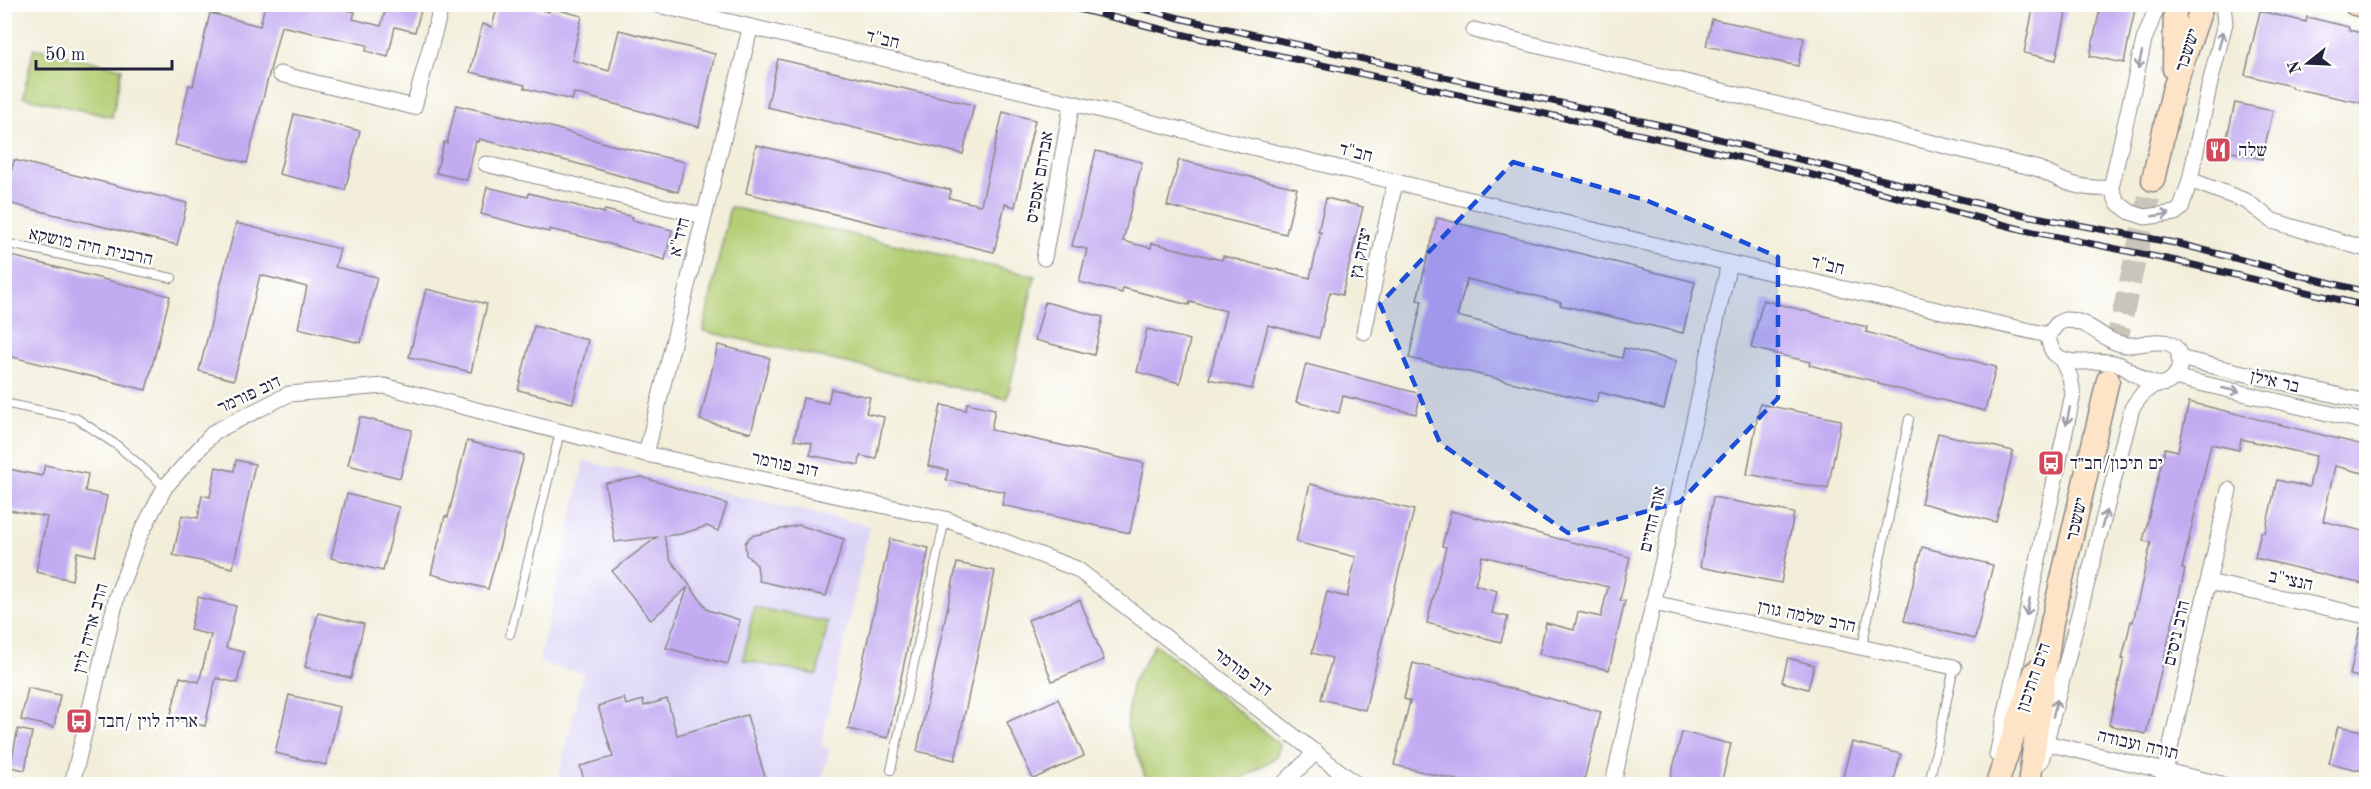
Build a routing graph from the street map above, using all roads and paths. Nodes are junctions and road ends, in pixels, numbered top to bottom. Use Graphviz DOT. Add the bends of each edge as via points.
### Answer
graph roads {
  1 [pos="442,4"];
  2 [pos="654,4"];
  3 [pos="2158,4"];
  4 [pos="2175,4"];
  5 [pos="2223,4"];
  6 [pos="2355,4"];
  7 [pos="2198,6"];
  8 [pos="2367,7"];
  9 [pos="750,29"];
  10 [pos="1474,30"];
  11 [pos="279,74"];
  12 [pos="2173,91"];
  13 [pos="1072,103"];
  14 [pos="486,164"];
  15 [pos="2153,180"];
  16 [pos="2190,180"];
  17 [pos="1395,182"];
  18 [pos="2111,188"];
  19 [pos="704,216"];
  20 [pos="4,243"];
  21 [pos="2367,249"];
  22 [pos="1044,258"];
  23 [pos="1729,263"];
  24 [pos="172,278"];
  25 [pos="1364,332"];
  26 [pos="2048,335"];
  27 [pos="2179,358"];
  28 [pos="2062,360"];
  29 [pos="2174,377"];
  30 [pos="2108,380"];
  31 [pos="2155,384"];
  32 [pos="2367,402"];
  33 [pos="4,403"];
  34 [pos="1909,419"];
  35 [pos="2367,422"];
  36 [pos="560,431"];
  37 [pos="646,454"];
  38 [pos="165,487"];
  39 [pos="2229,490"];
  40 [pos="945,519"];
  41 [pos="2208,582"];
  42 [pos="1653,603"];
  43 [pos="2367,616"];
  44 [pos="2052,622"];
  45 [pos="510,634"];
  46 [pos="1862,648"];
  47 [pos="1954,667"];
  48 [pos="2046,743"];
  49 [pos="1316,752"];
  50 [pos="891,770"];
  51 [pos="2164,777"];
  52 [pos="72,784"];
  53 [pos="1283,784"];
  54 [pos="1356,784"];
  55 [pos="1612,784"];
  56 [pos="1929,784"];
  57 [pos="1991,784"];
  58 [pos="1996,784"];
  59 [pos="2029,784"];
  60 [pos="2035,784"];
  61 [pos="2221,784"];
  1 -- 11 [label="street" via="414,107"];
  2 -- 9 [label="street, חב\"ד"];
  3 -- 18 [label="street, one-way" via="2144,40"];
  4 -- 12 [label="street, יששכר"];
  16 -- 5 [label="street, one-way" via="2225,23"];
  6 -- 8 [label="street"];
  7 -- 12 [label="street, יששכר"];
  9 -- 13 [label="street, חב\"ד"];
  9 -- 19 [label="street, חיד\"א"];
  10 -- 18 [label="street" via="2039,170 2066,183 2091,189"];
  12 -- 15 [label="street, יששכר"];
  13 -- 17 [label="street, חב\"ד"];
  13 -- 22 [label="street, אברהם אספיס"];
  14 -- 19 [label="street"];
  18 -- 16 [label="street, one-way" via="2118,202 2130,212 2145,217 2161,216 2181,208"];
  16 -- 21 [label="street" via="2246,201 2273,221"];
  17 -- 23 [label="street, חב\"ד"];
  17 -- 25 [label="street, יצחק גץ"];
  19 -- 37 [label="street, חיד\"א"];
  20 -- 24 [label="lane, הרבנית חיה מושקא"];
  23 -- 26 [label="street, חב\"ד"];
  23 -- 42 [label="street, אור החיים"];
  26 -- 27 [label="street" via="2058,323 2073,320 2124,345 2165,342 2176,348"];
  26 -- 28 [label="street" via="2051,350"];
  27 -- 29 [label="street"];
  27 -- 32 [label="street, בר אילן"];
  28 -- 31 [label="street" via="2118,364"];
  28 -- 57 [label="street, one-way" via="2073,394"];
  29 -- 31 [label="street"];
  29 -- 35 [label="street, בר אילן, one-way"];
  30 -- 44 [label="street, יששכר"];
  48 -- 31 [label="street, one-way" via="2132,408"];
  33 -- 38 [label="lane" via="76,418 118,446"];
  34 -- 46 [label="lane"];
  36 -- 37 [label="street, דוב פורמר"];
  36 -- 38 [label="street, דוב פורמר" via="384,386 289,394 214,432"];
  36 -- 45 [label="lane"];
  37 -- 40 [label="street, דוב פורמר"];
  38 -- 52 [label="street, הרב אריה לוין" via="139,537 117,596"];
  39 -- 41 [label="street, הרב ניסים"];
  40 -- 49 [label="street, דוב פורמר" via="1077,569"];
  40 -- 50 [label="lane"];
  41 -- 43 [label="street, הנצי\"ב"];
  41 -- 51 [label="street, הרב ניסים"];
  42 -- 46 [label="street, הרב שלמה גורן"];
  42 -- 55 [label="street, אור החיים"];
  44 -- 58 [label="street, הים התיכון"];
  44 -- 59 [label="street, הים התיכון"];
  46 -- 47 [label="street, הרב שלמה גורן"];
  47 -- 56 [label="lane"];
  48 -- 51 [label="street, תורה ועבודה"];
  48 -- 60 [label="street"];
  49 -- 53 [label="street"];
  49 -- 54 [label="street, דוב פורמר"];
  51 -- 61 [label="street, תורה ועבודה"];
}
